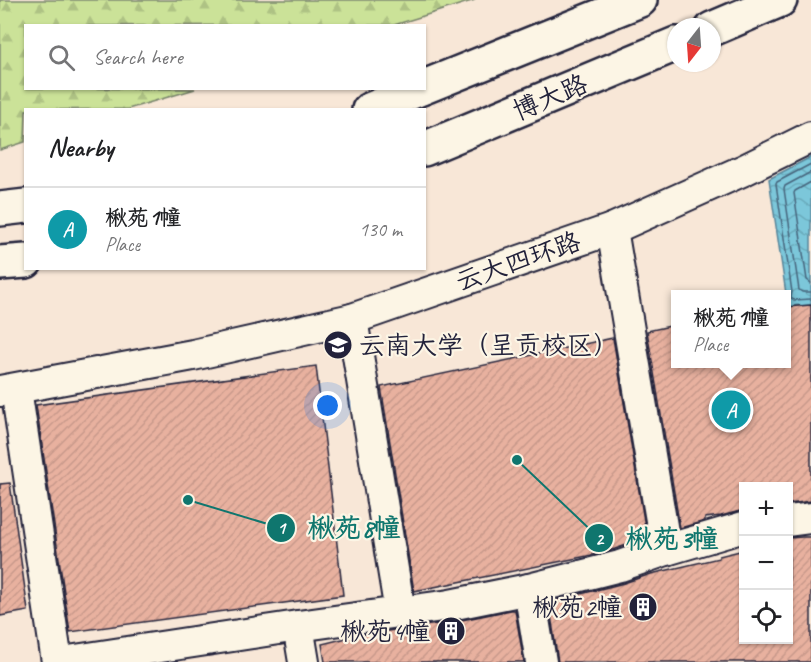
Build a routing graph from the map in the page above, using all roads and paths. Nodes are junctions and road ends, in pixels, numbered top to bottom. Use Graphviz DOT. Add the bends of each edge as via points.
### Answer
graph roads {
  1 [pos="640,0"];
  2 [pos="780,0"];
  3 [pos="721,25"];
  4 [pos="667,48"];
  5 [pos="426,87"];
  6 [pos="418,90"];
  7 [pos="374,108"];
  8 [pos="811,137"];
  9 [pos="426,148"];
  10 [pos="24,206"];
  11 [pos="0,209"];
  12 [pos="612,229"];
  13 [pos="24,261"];
  14 [pos="0,263"];
  15 [pos="352,319"];
  16 [pos="8,390"];
  17 [pos="811,518"];
  18 [pos="793,520"];
  19 [pos="739,528"];
  20 [pos="666,550"];
  21 [pos="529,589"];
  22 [pos="400,612"];
  23 [pos="298,626"];
  24 [pos="57,662"];
  25 [pos="62,662"];
  26 [pos="304,662"];
  27 [pos="541,662"];
  1 -- 5 [label="main road"];
  2 -- 3 [label="main road"];
  4 -- 9 [label="main road, 博大路"];
  6 -- 7 [label="main road"];
  8 -- 12 [label="lane, 云大四环路"];
  10 -- 11 [label="main road"];
  12 -- 15 [label="lane, 云大四环路"];
  12 -- 20 [label="lane"];
  13 -- 14 [label="main road"];
  15 -- 16 [label="lane, 云大四环路" via="193,355"];
  15 -- 22 [label="lane"];
  16 -- 24 [label="lane"];
  17 -- 18 [label="lane"];
  19 -- 20 [label="lane"];
  20 -- 21 [label="lane"];
  21 -- 22 [label="lane"];
  21 -- 27 [label="lane"];
  22 -- 23 [label="lane"];
  23 -- 25 [label="lane"];
  23 -- 26 [label="lane"];
}
